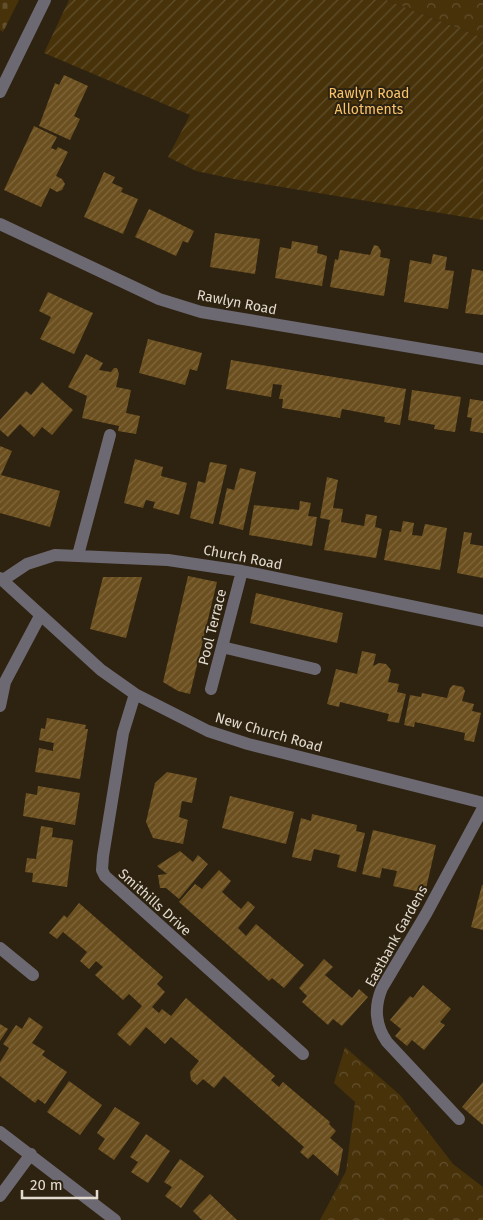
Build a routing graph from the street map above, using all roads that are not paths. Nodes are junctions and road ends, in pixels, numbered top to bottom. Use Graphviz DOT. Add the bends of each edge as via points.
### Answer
graph roads {
  1 [pos="45,0"];
  2 [pos="0,92"];
  3 [pos="0,224"];
  4 [pos="483,359"];
  5 [pos="110,434"];
  6 [pos="78,555"];
  7 [pos="242,571"];
  8 [pos="1,579"];
  9 [pos="40,616"];
  10 [pos="483,621"];
  11 [pos="222,647"];
  12 [pos="315,669"];
  13 [pos="211,689"];
  14 [pos="135,694"];
  15 [pos="0,706"];
  16 [pos="483,803"];
  17 [pos="483,808"];
  18 [pos="0,948"];
  19 [pos="33,975"];
  20 [pos="303,1054"];
  21 [pos="459,1119"];
  22 [pos="0,1132"];
  23 [pos="30,1154"];
  24 [pos="0,1196"];
  25 [pos="115,1220"];
  1 -- 2 [label="street"];
  3 -- 4 [label="street, Rawlyn Road" via="159,299 201,312"];
  5 -- 6 [label="street"];
  6 -- 7 [label="street, Church Road" via="168,560"];
  6 -- 8 [label="street, Church Road" via="55,555 27,564"];
  7 -- 10 [label="street, Church Road"];
  7 -- 11 [label="street, Pool Terrace"];
  8 -- 9 [label="street, New Church Road"];
  9 -- 14 [label="street, New Church Road" via="101,670"];
  9 -- 15 [label="street" via="5,682"];
  11 -- 12 [label="street"];
  11 -- 13 [label="street, Pool Terrace"];
  14 -- 16 [label="street, New Church Road" via="208,731 248,744"];
  14 -- 20 [label="street, Smithills Drive" via="123,733 102,870"];
  17 -- 21 [label="street, Eastbank Gardens" via="382,988 376,1014 378,1029 386,1042"];
  18 -- 19 [label="street"];
  22 -- 23 [label="street"];
  23 -- 24 [label="street"];
  23 -- 25 [label="street"];
}
